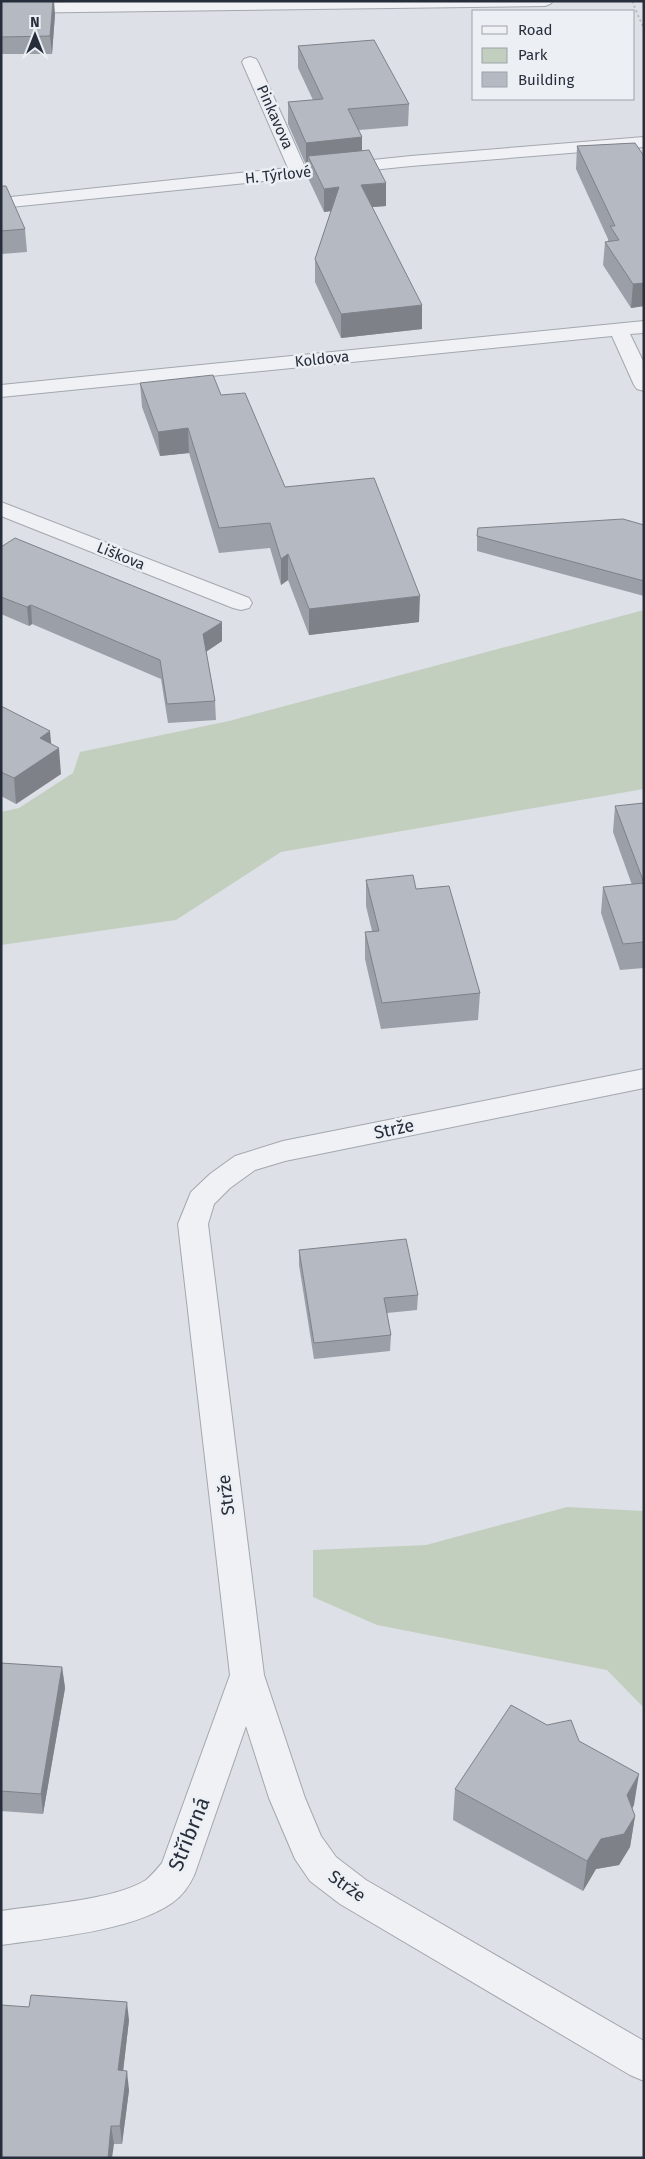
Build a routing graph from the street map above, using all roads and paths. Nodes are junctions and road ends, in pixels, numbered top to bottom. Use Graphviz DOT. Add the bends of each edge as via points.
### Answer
graph roads {
  1 [pos="545,1"];
  2 [pos="632,1"];
  3 [pos="1,8"];
  4 [pos="644,28"];
  5 [pos="250,62"];
  6 [pos="644,142"];
  7 [pos="299,173"];
  8 [pos="1,203"];
  9 [pos="644,327"];
  10 [pos="619,330"];
  11 [pos="644,384"];
  12 [pos="1,391"];
  13 [pos="1,508"];
  14 [pos="241,604"];
  15 [pos="644,1078"];
  16 [pos="248,1675"];
  17 [pos="1,1928"];
  18 [pos="644,2062"];
  1 -- 3 [label="street"];
  2 -- 4 [label="path"];
  5 -- 7 [label="street, Pinkavova"];
  6 -- 7 [label="street, H. Týrlové"];
  7 -- 8 [label="street, H. Týrlové"];
  9 -- 10 [label="street, Koldova"];
  10 -- 11 [label="street"];
  10 -- 12 [label="street, Koldova"];
  13 -- 14 [label="street, Liškova"];
  15 -- 16 [label="street, Strže" via="283,1151 245,1163 201,1199 193,1224"];
  16 -- 17 [label="street, Stříbrná" via="177,1873 160,1891 138,1902"];
  16 -- 18 [label="street, Strže" via="287,1798 308,1847 323,1869 353,1892"];
}
